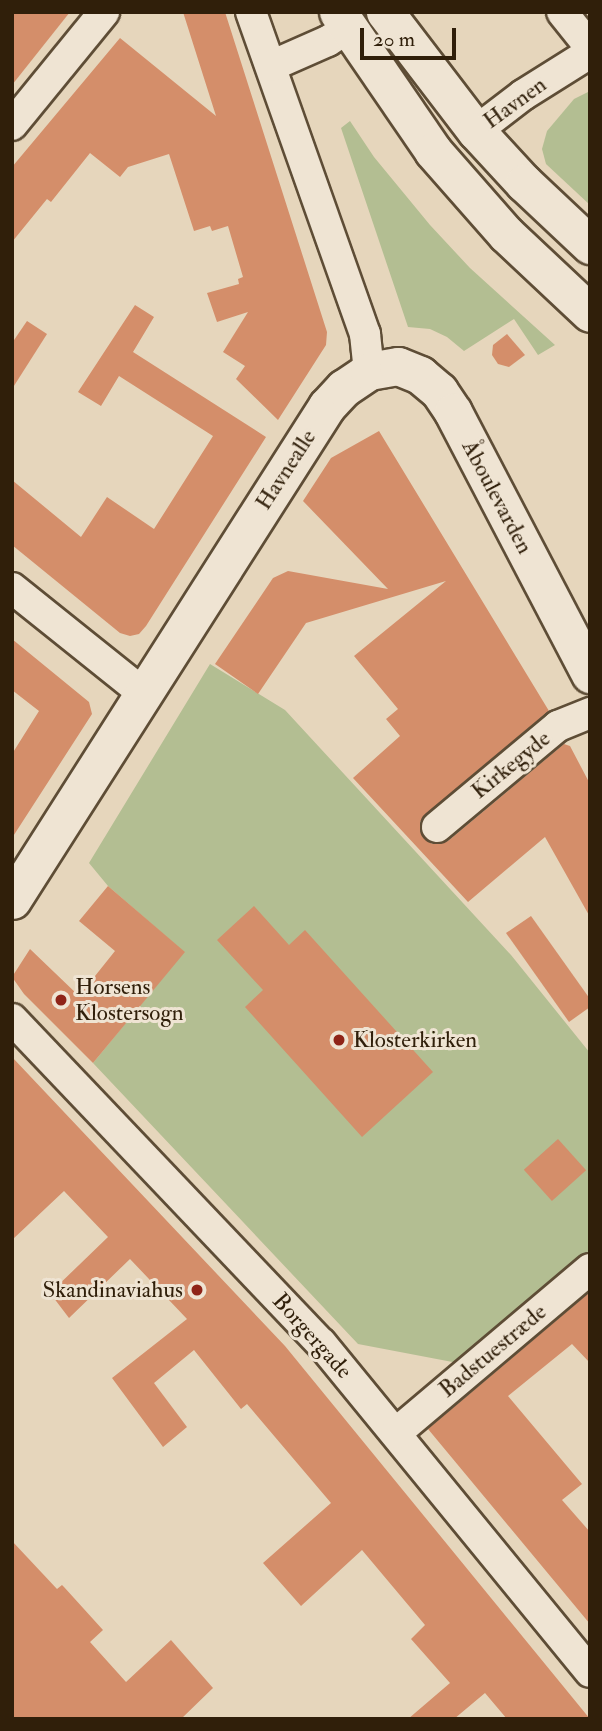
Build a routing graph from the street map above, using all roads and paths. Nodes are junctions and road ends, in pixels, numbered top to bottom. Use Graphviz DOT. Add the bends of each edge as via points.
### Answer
graph roads {
  1 [pos="104,12"];
  2 [pos="251,12"];
  3 [pos="384,12"];
  4 [pos="562,12"];
  5 [pos="343,20"];
  6 [pos="590,47"];
  7 [pos="590,53"];
  8 [pos="271,66"];
  9 [pos="12,125"];
  10 [pos="476,131"];
  11 [pos="590,245"];
  12 [pos="590,313"];
  13 [pos="369,371"];
  14 [pos="12,588"];
  15 [pos="588,664"];
  16 [pos="142,692"];
  17 [pos="590,713"];
  18 [pos="437,827"];
  19 [pos="12,900"];
  20 [pos="12,1019"];
  21 [pos="590,1269"];
  22 [pos="396,1433"];
  23 [pos="590,1672"];
  1 -- 9 [label="street"];
  2 -- 8 [label="street"];
  3 -- 10 [label="street"];
  4 -- 6 [label="street"];
  5 -- 8 [label="street" via="328,41"];
  5 -- 12 [label="street" via="433,151 506,234"];
  7 -- 10 [label="street, Havnen"];
  8 -- 13 [label="street" via="362,325"];
  10 -- 11 [label="street"];
  13 -- 15 [label="street, Åboulevarden" via="398,366 421,375 439,391"];
  13 -- 16 [label="street, Havnealle" via="327,406"];
  14 -- 16 [label="street"];
  16 -- 19 [label="street, Havnealle"];
  17 -- 18 [label="street, Kirkegyde" via="558,726"];
  20 -- 22 [label="street, Borgergade" via="321,1343"];
  21 -- 22 [label="street, Badstuestræde"];
  22 -- 23 [label="street, Borgergade"];
}
